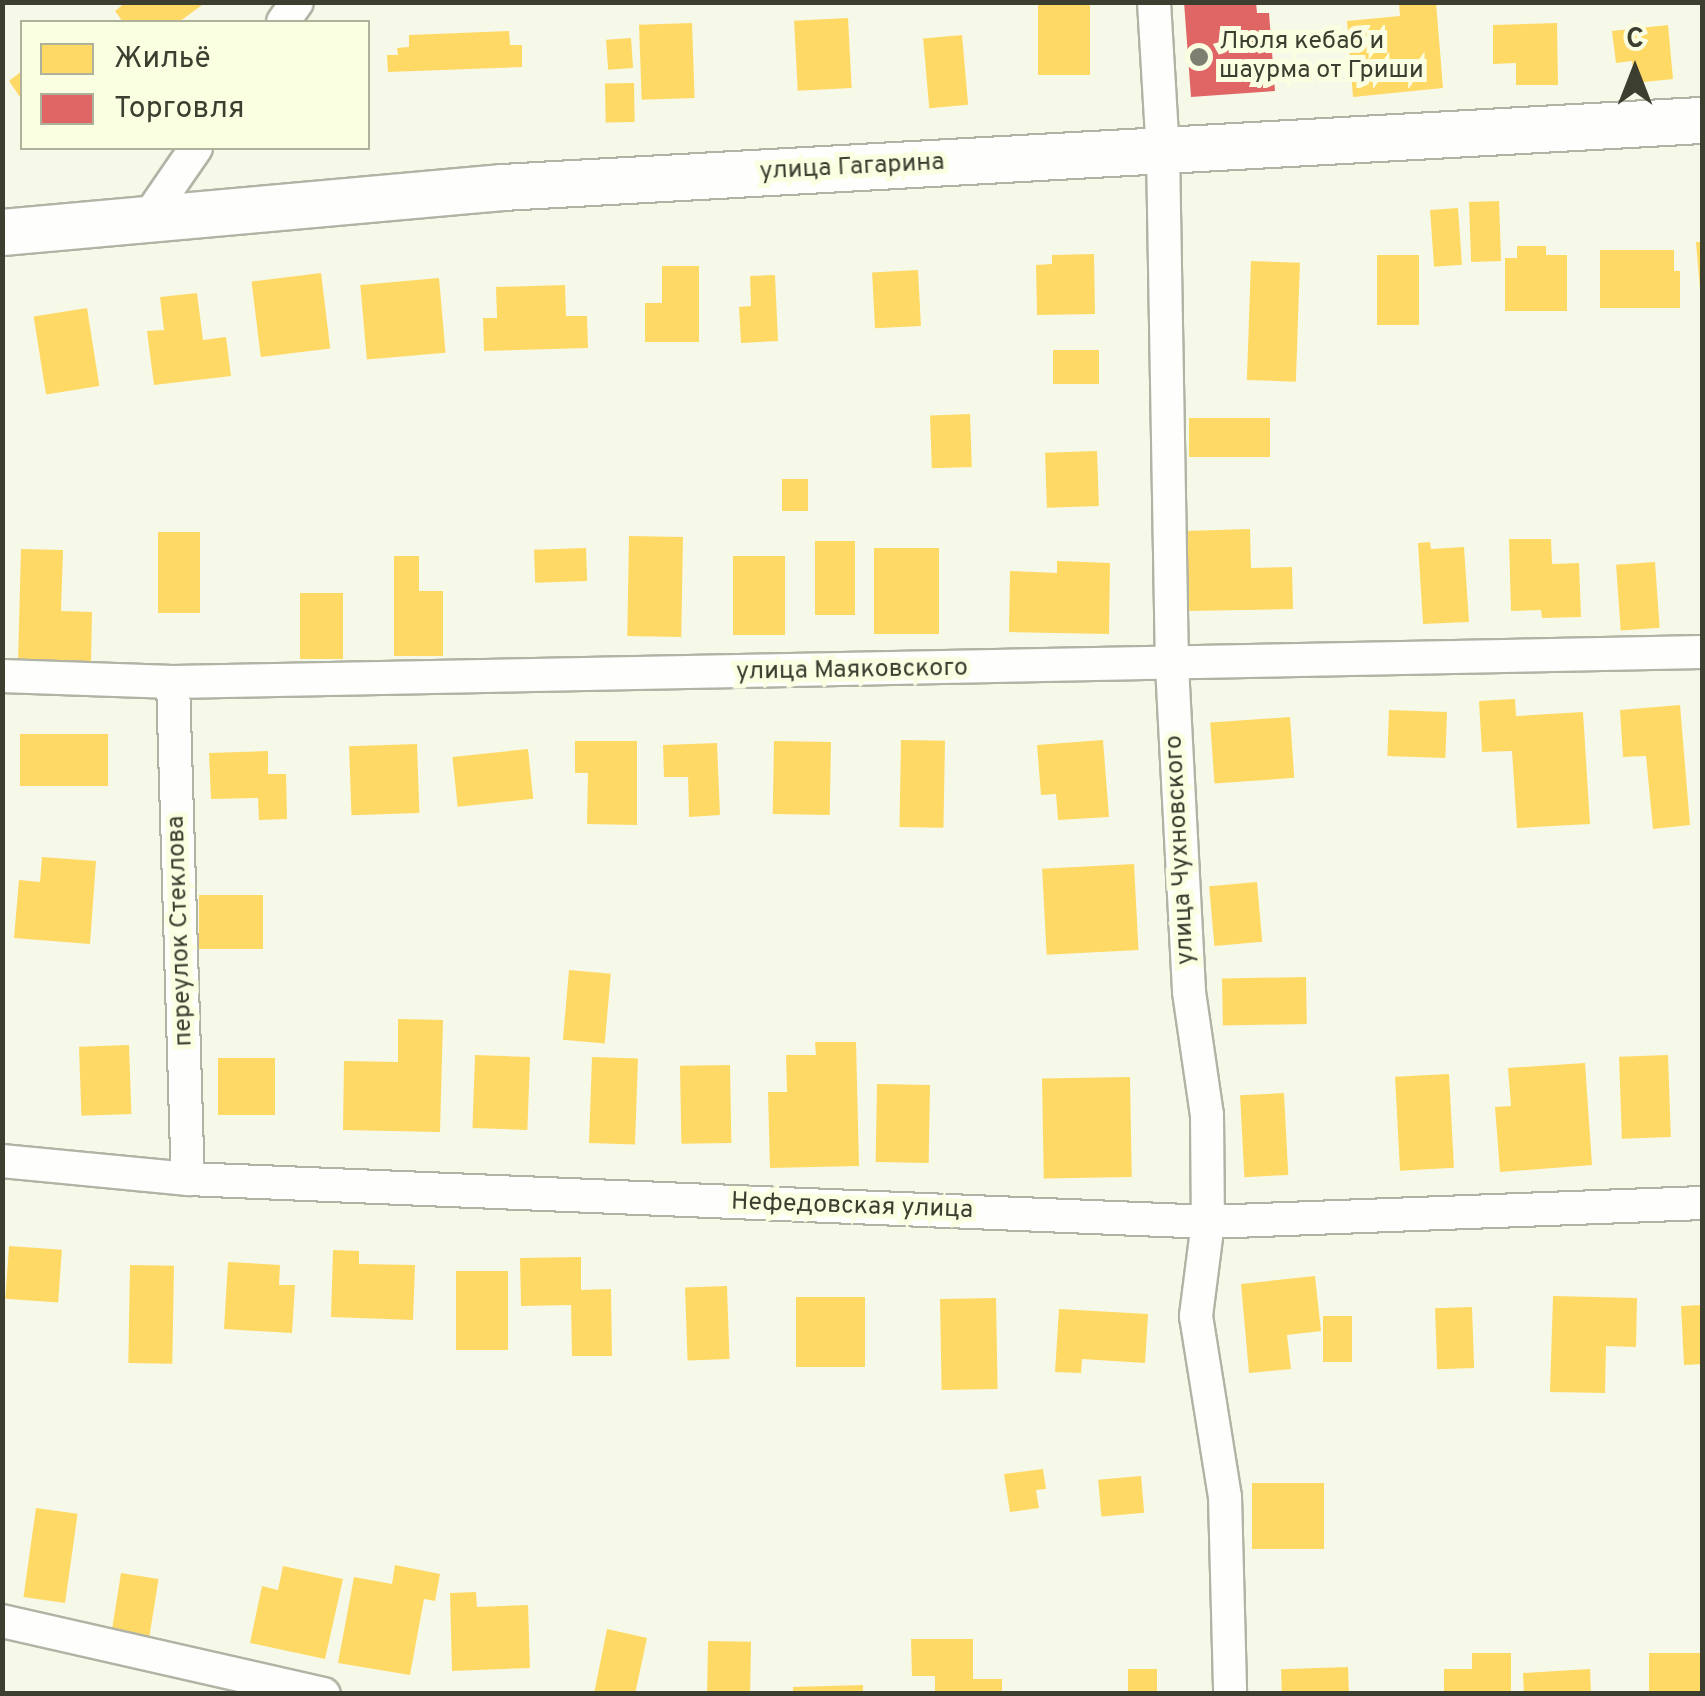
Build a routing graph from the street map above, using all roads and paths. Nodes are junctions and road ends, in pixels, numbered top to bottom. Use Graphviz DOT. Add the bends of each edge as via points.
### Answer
graph roads {
  1 [pos="1154,2"];
  2 [pos="1702,120"];
  3 [pos="195,150"];
  4 [pos="1163,152"];
  5 [pos="147,219"];
  6 [pos="2,232"];
  7 [pos="1702,652"];
  8 [pos="1172,666"];
  9 [pos="2,676"];
  10 [pos="173,682"];
  11 [pos="2,1161"];
  12 [pos="188,1179"];
  13 [pos="1702,1203"];
  14 [pos="1208,1222"];
  15 [pos="2,1621"];
  16 [pos="324,1694"];
  17 [pos="1230,1694"];
  1 -- 4 [label="street, улица Чухновского"];
  2 -- 4 [label="main road, улица Гагарина"];
  3 -- 5 [label="street"];
  4 -- 5 [label="main road, улица Гагарина" via="502,187"];
  4 -- 8 [label="street, улица Чухновского"];
  5 -- 6 [label="main road, улица Гагарина"];
  7 -- 8 [label="street, улица Маяковского"];
  8 -- 10 [label="street, улица Маяковского"];
  8 -- 14 [label="street, улица Чухновского" via="1189,992 1207,1115"];
  9 -- 10 [label="street, улица Маяковского"];
  10 -- 12 [label="street, переулок Стеклова"];
  11 -- 12 [label="street, Нефедовская улица"];
  12 -- 14 [label="street, Нефедовская улица"];
  13 -- 14 [label="street, Нефедовская улица"];
  14 -- 17 [label="street, улица Чухновского" via="1196,1316 1224,1497"];
  15 -- 16 [label="street"];
}
